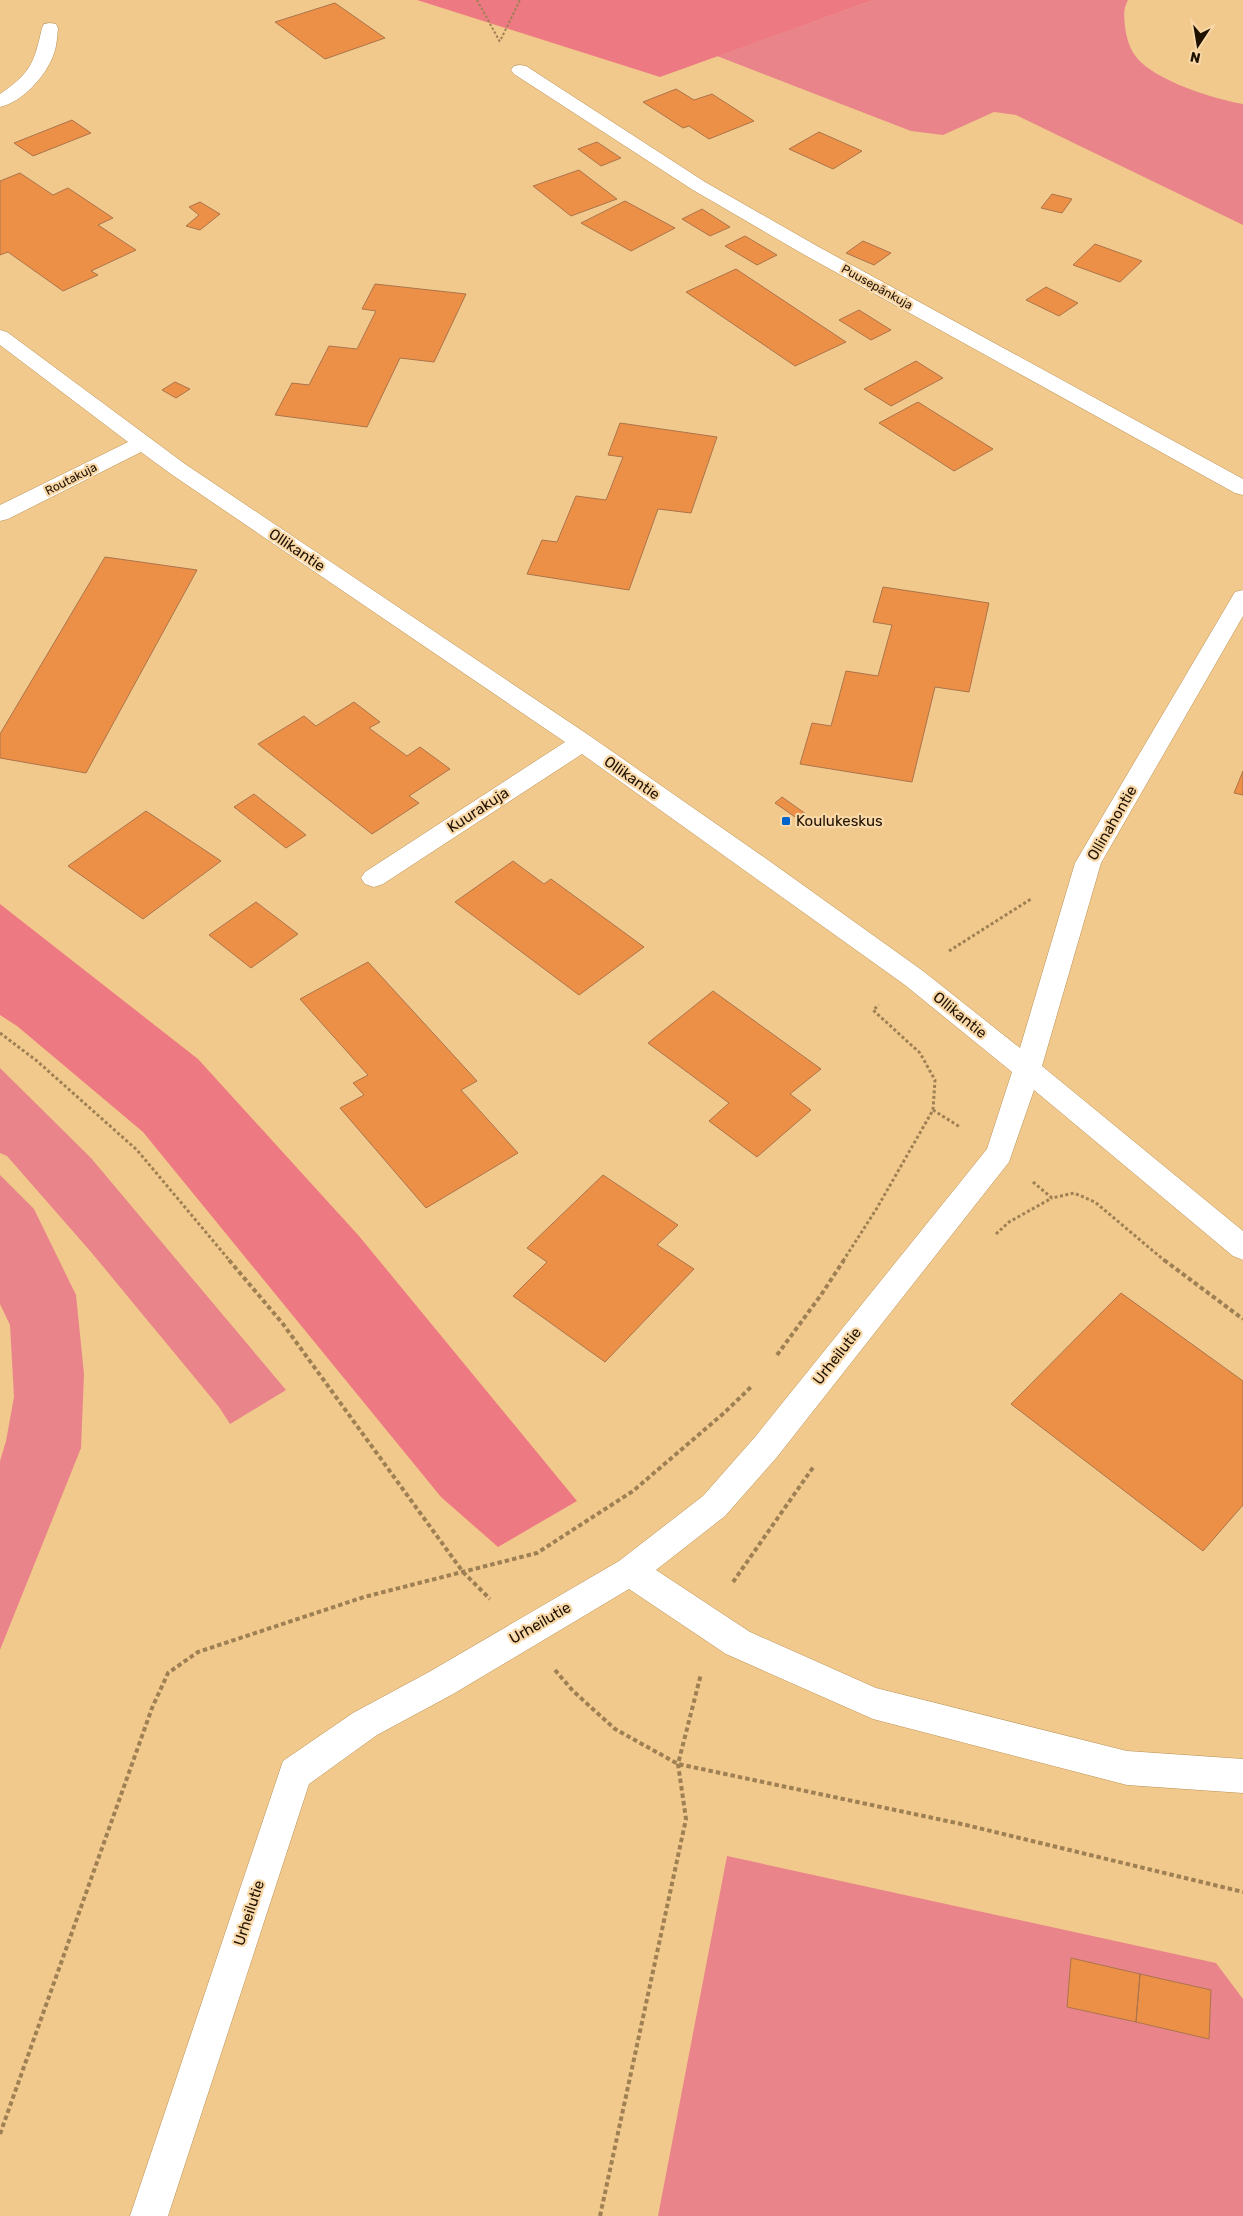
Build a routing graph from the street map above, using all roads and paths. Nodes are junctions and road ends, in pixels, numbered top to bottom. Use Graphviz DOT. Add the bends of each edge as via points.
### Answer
graph roads {
  1 [pos="477,0"];
  2 [pos="520,0"];
  3 [pos="50,28"];
  4 [pos="500,42"];
  5 [pos="520,70"];
  6 [pos="0,102"];
  7 [pos="0,336"];
  8 [pos="142,443"];
  9 [pos="1243,488"];
  10 [pos="0,514"];
  11 [pos="1243,597"];
  12 [pos="582,742"];
  13 [pos="1088,863"];
  14 [pos="374,878"];
  15 [pos="952,949"];
  16 [pos="873,1010"];
  17 [pos="0,1033"];
  18 [pos="1027,1069"];
  19 [pos="999,1154"];
  20 [pos="1052,1198"];
  21 [pos="990,1239"];
  22 [pos="1243,1248"];
  23 [pos="1243,1319"];
  24 [pos="775,1357"];
  25 [pos="758,1380"];
  26 [pos="815,1464"];
  27 [pos="630,1571"];
  28 [pos="463,1572"];
  29 [pos="714,1626"];
  30 [pos="523,1633"];
  31 [pos="678,1764"];
  32 [pos="1243,1776"];
  33 [pos="1243,1892"];
  34 [pos="0,2134"];
  35 [pos="149,2216"];
  36 [pos="600,2216"];
  1 -- 4 [label="path"];
  2 -- 4 [label="path"];
  3 -- 6 [label="street" via="45,55 34,75"];
  4 -- 5 [label="path" via="505,56"];
  5 -- 9 [label="street, Puusepänkuja" via="699,186"];
  7 -- 8 [label="street, Ollikantie"];
  8 -- 10 [label="street, Routakuja"];
  8 -- 12 [label="street, Ollikantie"];
  11 -- 13 [label="street, Ollinahontie"];
  12 -- 14 [label="street, Kuurakuja"];
  12 -- 18 [label="street, Ollikantie" via="914,978"];
  13 -- 15 [label="path"];
  13 -- 18 [label="street, Ollinahontie"];
  16 -- 24 [label="path" via="920,1053 935,1080 933,1110 877,1208 821,1295"];
  17 -- 28 [label="path" via="137,1150 283,1324"];
  18 -- 19 [label="street, Urheilutie"];
  18 -- 22 [label="street, Ollikantie"];
  19 -- 20 [label="path"];
  19 -- 27 [label="street, Urheilutie" via="766,1447 714,1506"];
  20 -- 21 [label="path" via="1009,1222"];
  20 -- 23 [label="path" via="1074,1193 1095,1202 1181,1274"];
  25 -- 28 [label="path" via="724,1414 633,1491 537,1553"];
  26 -- 29 [label="path" via="721,1597"];
  27 -- 29 [label="street"];
  27 -- 30 [label="street, Urheilutie"];
  28 -- 30 [label="path"];
  28 -- 34 [label="path" via="364,1597 198,1652 168,1673 149,1717"];
  29 -- 31 [label="path"];
  29 -- 32 [label="street" via="738,1643 873,1703 1127,1768"];
  30 -- 31 [label="path" via="573,1691 615,1729"];
  30 -- 35 [label="street, Urheilutie" via="365,1724 295,1773"];
  31 -- 33 [label="path" via="966,1825"];
  31 -- 36 [label="path" via="686,1818"];
}
